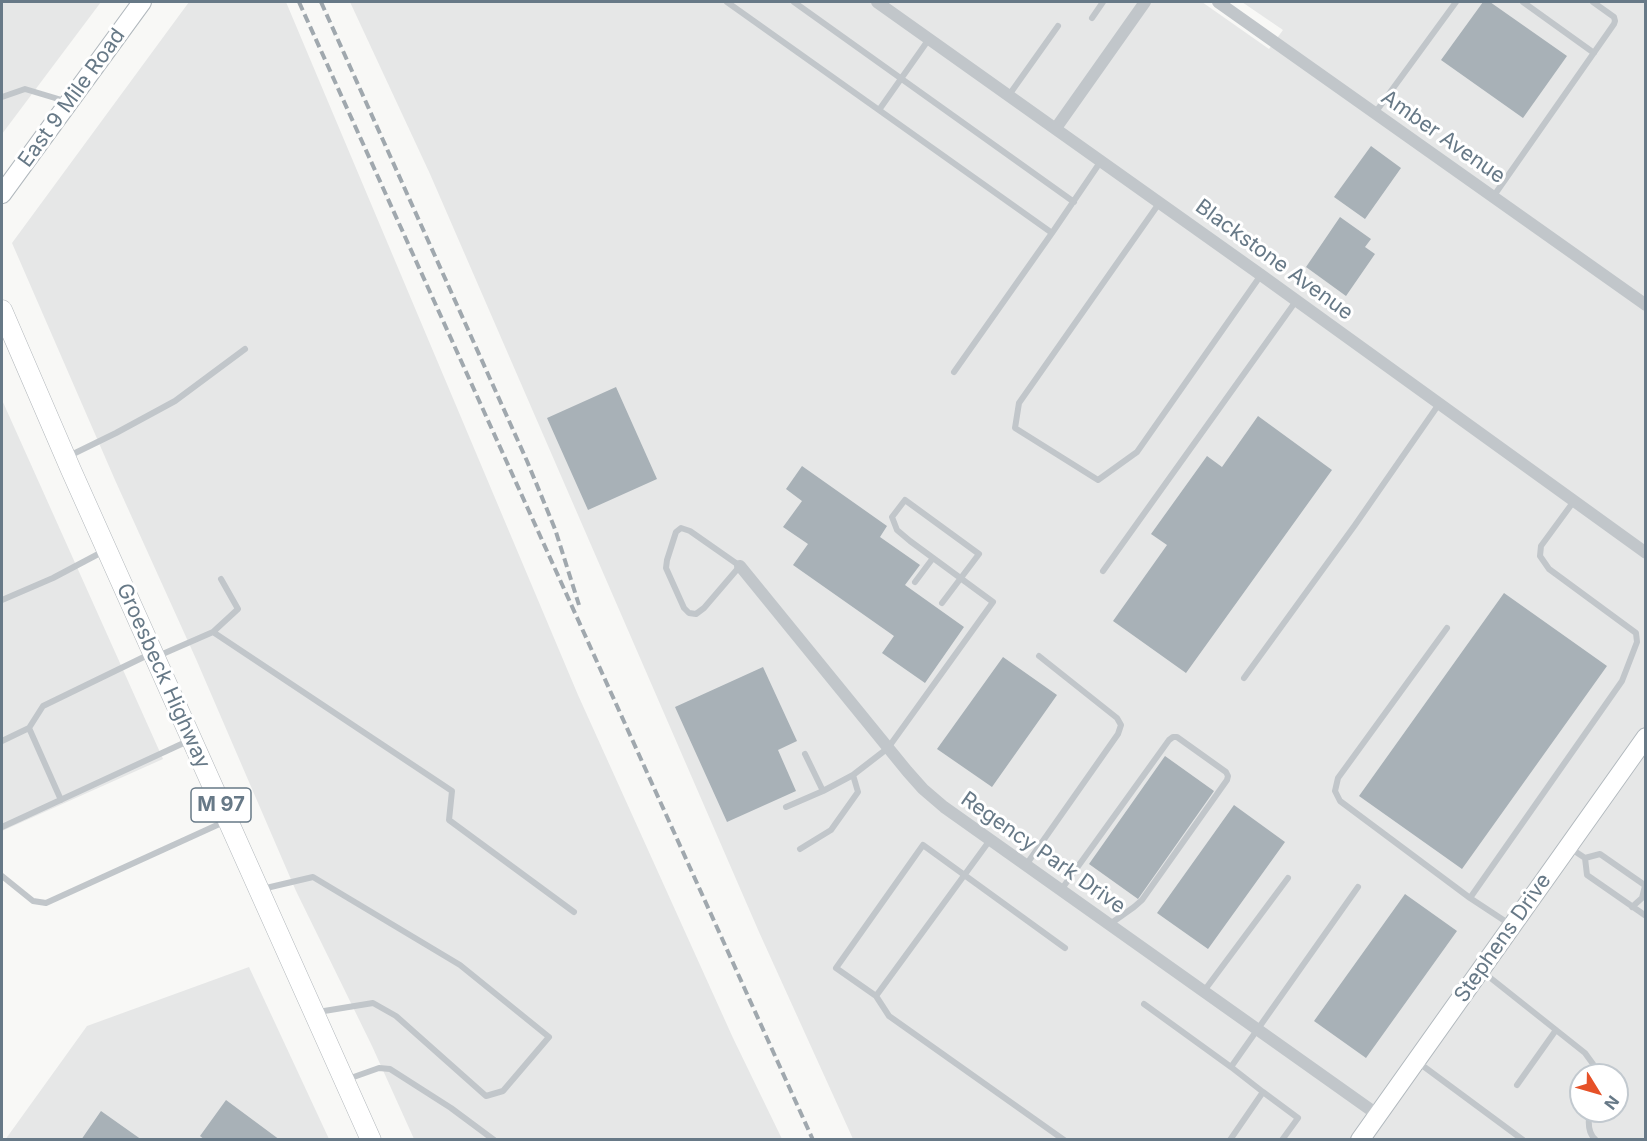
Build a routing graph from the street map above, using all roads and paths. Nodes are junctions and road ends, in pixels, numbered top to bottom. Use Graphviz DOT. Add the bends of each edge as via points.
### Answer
graph roads {
  1 [pos="142,2"];
  2 [pos="727,2"];
  3 [pos="794,2"];
  4 [pos="877,2"];
  5 [pos="1103,2"];
  6 [pos="1145,2"];
  7 [pos="1218,2"];
  8 [pos="1456,2"];
  9 [pos="1523,2"];
  10 [pos="1593,2"];
  11 [pos="1092,18"];
  12 [pos="1058,26"];
  13 [pos="929,38"];
  14 [pos="1594,53"];
  15 [pos="901,78"];
  16 [pos="1009,95"];
  17 [pos="2,97"];
  18 [pos="69,102"];
  19 [pos="879,110"];
  20 [pos="1375,113"];
  21 [pos="1056,128"];
  22 [pos="1102,161"];
  23 [pos="2,194"];
  24 [pos="1493,197"];
  25 [pos="1074,202"];
  26 [pos="1160,202"];
  27 [pos="1052,233"];
  28 [pos="1261,275"];
  29 [pos="1296,300"];
  30 [pos="1646,305"];
  31 [pos="2,310"];
  32 [pos="245,349"];
  33 [pos="954,372"];
  34 [pos="1439,404"];
  35 [pos="66,457"];
  36 [pos="1574,501"];
  37 [pos="107,549"];
  38 [pos="1646,553"];
  39 [pos="933,558"];
  40 [pos="740,566"];
  41 [pos="1103,571"];
  42 [pos="961,578"];
  43 [pos="221,579"];
  44 [pos="915,582"];
  45 [pos="2,600"];
  46 [pos="942,603"];
  47 [pos="1447,628"];
  48 [pos="213,632"];
  49 [pos="154,655"];
  50 [pos="1039,656"];
  51 [pos="1244,678"];
  52 [pos="29,728"];
  53 [pos="1646,736"];
  54 [pos="192,739"];
  55 [pos="2,741"];
  56 [pos="888,748"];
  57 [pos="805,754"];
  58 [pos="853,775"];
  59 [pos="823,791"];
  60 [pos="61,800"];
  61 [pos="786,807"];
  62 [pos="228,820"];
  63 [pos="2,827"];
  64 [pos="990,840"];
  65 [pos="1568,846"];
  66 [pos="800,849"];
  67 [pos="1585,858"];
  68 [pos="1026,865"];
  69 [pos="965,875"];
  70 [pos="2,876"];
  71 [pos="1288,878"];
  72 [pos="1645,886"];
  73 [pos="1358,887"];
  74 [pos="259,890"];
  75 [pos="1061,890"];
  76 [pos="1470,898"];
  77 [pos="1632,907"];
  78 [pos="574,912"];
  79 [pos="1646,916"];
  80 [pos="1109,924"];
  81 [pos="1512,925"];
  82 [pos="1065,948"];
  83 [pos="1480,970"];
  84 [pos="1204,991"];
  85 [pos="876,996"];
  86 [pos="1144,1004"];
  87 [pos="314,1013"];
  88 [pos="1258,1029"];
  89 [pos="1556,1030"];
  90 [pos="1416,1061"];
  91 [pos="1592,1063"];
  92 [pos="1231,1067"];
  93 [pos="344,1081"];
  94 [pos="1517,1085"];
  95 [pos="1263,1092"];
  96 [pos="1378,1115"];
  97 [pos="1588,1123"];
  98 [pos="371,1140"];
  99 [pos="494,1140"];
  100 [pos="1064,1140"];
  101 [pos="1230,1140"];
  102 [pos="1282,1140"];
  103 [pos="1360,1140"];
  104 [pos="1523,1140"];
  105 [pos="1596,1140"];
  1 -- 18 [label="street, East 9 Mile Road"];
  2 -- 19 [label="lane"];
  3 -- 15 [label="lane"];
  4 -- 13 [label="street, Blackstone Avenue"];
  5 -- 11 [label="lane"];
  6 -- 21 [label="street"];
  7 -- 20 [label="street, Amber Avenue"];
  8 -- 20 [label="lane"];
  9 -- 14 [label="lane"];
  10 -- 14 [label="lane" via="1615,21"];
  12 -- 16 [label="lane"];
  13 -- 15 [label="lane"];
  13 -- 16 [label="street, Blackstone Avenue"];
  14 -- 24 [label="lane"];
  15 -- 19 [label="lane"];
  15 -- 25 [label="lane"];
  16 -- 21 [label="street, Blackstone Avenue"];
  17 -- 18 [label="lane" via="25,89"];
  18 -- 23 [label="street, East 9 Mile Road"];
  19 -- 27 [label="lane"];
  20 -- 24 [label="street, Amber Avenue"];
  21 -- 22 [label="street, Blackstone Avenue"];
  22 -- 25 [label="lane"];
  22 -- 26 [label="street, Blackstone Avenue"];
  24 -- 30 [label="street, Amber Avenue"];
  25 -- 27 [label="lane"];
  26 -- 28 [label="street, Blackstone Avenue"];
  26 -- 28 [label="lane" via="1019,403 1015,428 1098,480 1137,452"];
  27 -- 33 [label="lane"];
  28 -- 29 [label="street, Blackstone Avenue"];
  29 -- 34 [label="street, Blackstone Avenue"];
  29 -- 41 [label="lane"];
  31 -- 35 [label="main road, Groesbeck Highway / M 97"];
  32 -- 35 [label="lane" via="175,401"];
  34 -- 36 [label="street, Blackstone Avenue"];
  34 -- 51 [label="lane"];
  35 -- 37 [label="main road, Groesbeck Highway / M 97"];
  36 -- 38 [label="street, Blackstone Avenue"];
  36 -- 76 [label="lane" via="1541,546 1540,556 1549,569 1636,633 1637,642 1622,681"];
  37 -- 45 [label="lane"];
  37 -- 49 [label="main road, Groesbeck Highway / M 97"];
  39 -- 42 [label="lane"];
  39 -- 42 [label="lane" via="897,530 892,517 905,500 979,555"];
  39 -- 44 [label="lane"];
  40 -- 40 [label="lane" via="681,528 676,532 666,568 684,608 696,614"];
  40 -- 56 [label="street, Regency Park Drive"];
  42 -- 46 [label="lane"];
  42 -- 56 [label="lane" via="993,602"];
  43 -- 48 [label="lane" via="238,609"];
  47 -- 76 [label="lane" via="1338,778 1335,791 1340,801"];
  48 -- 49 [label="lane"];
  48 -- 78 [label="lane" via="452,791 449,820"];
  49 -- 52 [label="lane" via="43,706"];
  49 -- 54 [label="main road, Groesbeck Highway / M 97"];
  50 -- 68 [label="lane" via="1121,725"];
  52 -- 55 [label="lane"];
  52 -- 60 [label="lane"];
  53 -- 65 [label="street, Stephens Drive"];
  54 -- 60 [label="lane"];
  54 -- 62 [label="main road, Groesbeck Highway / M 97"];
  56 -- 58 [label="lane"];
  56 -- 64 [label="street, Regency Park Drive" via="923,789"];
  57 -- 59 [label="lane"];
  58 -- 59 [label="lane"];
  58 -- 66 [label="lane" via="858,792 831,830"];
  59 -- 61 [label="lane"];
  60 -- 63 [label="lane"];
  62 -- 70 [label="lane" via="46,903 33,901"];
  62 -- 74 [label="main road, Groesbeck Highway / M 97"];
  64 -- 68 [label="street, Regency Park Drive"];
  64 -- 69 [label="lane"];
  65 -- 67 [label="lane"];
  65 -- 81 [label="street, Stephens Drive"];
  67 -- 72 [label="lane" via="1600,854"];
  67 -- 77 [label="lane" via="1587,875"];
  68 -- 75 [label="street, Regency Park Drive"];
  69 -- 82 [label="lane"];
  69 -- 85 [label="lane"];
  69 -- 85 [label="lane" via="922,845 836,968"];
  71 -- 84 [label="lane"];
  72 -- 77 [label="lane" via="1642,898"];
  73 -- 88 [label="lane"];
  74 -- 87 [label="main road, Groesbeck Highway / M 97"];
  74 -- 87 [label="lane" via="314,877 460,965 549,1037 503,1091 486,1096 396,1016 373,1004"];
  75 -- 80 [label="street, Regency Park Drive"];
  75 -- 80 [label="lane" via="1169,740 1178,737 1226,772 1227,780 1149,891"];
  76 -- 81 [label="lane"];
  77 -- 79 [label="lane"];
  80 -- 84 [label="street, Regency Park Drive"];
  81 -- 83 [label="street, Stephens Drive"];
  83 -- 89 [label="lane"];
  83 -- 90 [label="street, Stephens Drive"];
  84 -- 88 [label="street, Regency Park Drive"];
  85 -- 100 [label="lane" via="889,1016"];
  86 -- 92 [label="lane"];
  87 -- 93 [label="main road, Groesbeck Highway / M 97"];
  88 -- 92 [label="lane"];
  88 -- 96 [label="street, Regency Park Drive"];
  89 -- 91 [label="lane"];
  89 -- 94 [label="lane"];
  90 -- 96 [label="street, Stephens Drive"];
  90 -- 104 [label="lane"];
  92 -- 95 [label="lane"];
  93 -- 98 [label="main road, Groesbeck Highway / M 97"];
  93 -- 99 [label="lane" via="379,1068 390,1069"];
  95 -- 101 [label="lane"];
  95 -- 102 [label="lane" via="1298,1118"];
  96 -- 103 [label="street, Stephens Drive"];
  97 -- 105 [label="lane"];
}
